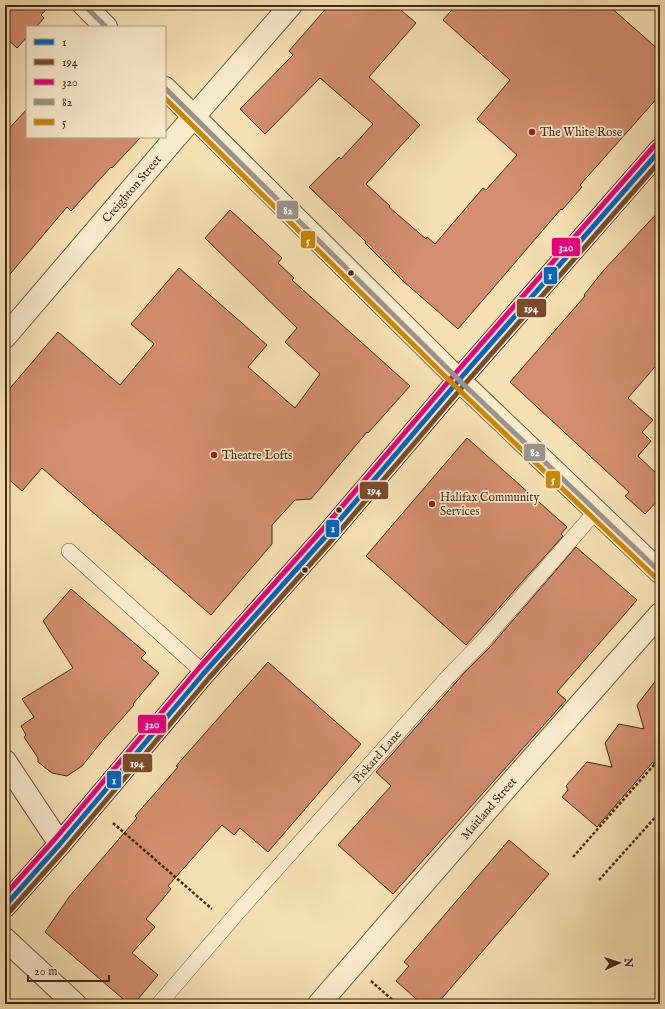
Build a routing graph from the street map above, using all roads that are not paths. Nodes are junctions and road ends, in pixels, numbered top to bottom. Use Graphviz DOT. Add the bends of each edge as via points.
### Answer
graph roads {
  1 [pos="84,5"];
  2 [pos="292,5"];
  3 [pos="105,26"];
  4 [pos="166,89"];
  5 [pos="194,117"];
  6 [pos="660,150"];
  7 [pos="5,337"];
  8 [pos="459,380"];
  9 [pos="596,511"];
  10 [pos="69,551"];
  11 [pos="660,572"];
  12 [pos="660,614"];
  13 [pos="204,673"];
  14 [pos="5,762"];
  15 [pos="60,844"];
  16 [pos="5,906"];
  17 [pos="5,940"];
  18 [pos="75,1004"];
  19 [pos="159,1004"];
  20 [pos="319,1004"];
  1 -- 3 [label="street"];
  2 -- 5 [label="street, Creighton Street"];
  4 -- 5 [label="street"];
  5 -- 7 [label="street, Creighton Street"];
  5 -- 8 [label="street"];
  6 -- 8 [label="street"];
  8 -- 9 [label="street"];
  8 -- 13 [label="street" via="327,535"];
  9 -- 11 [label="street"];
  9 -- 19 [label="lane, Pickard Lane"];
  10 -- 13 [label="lane"];
  12 -- 20 [label="street, Maitland Street"];
  13 -- 15 [label="street"];
  14 -- 15 [label="street"];
  15 -- 16 [label="street"];
  17 -- 18 [label="street"];
}
